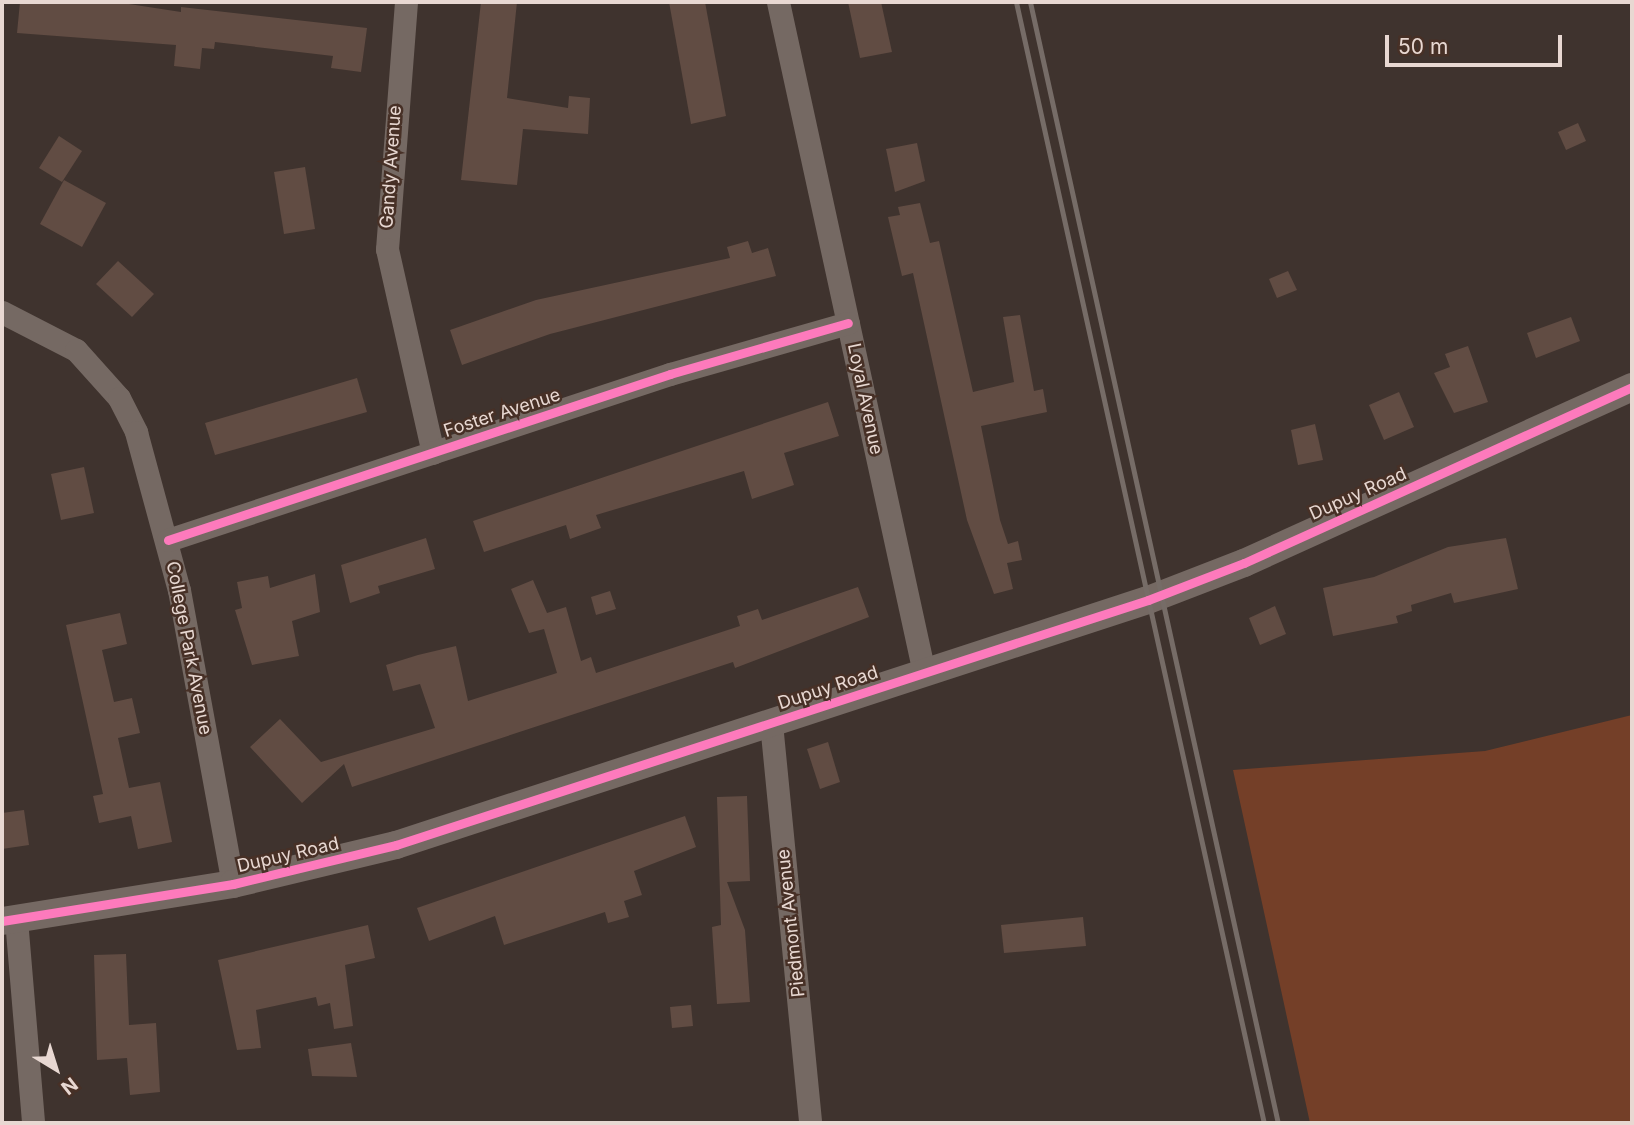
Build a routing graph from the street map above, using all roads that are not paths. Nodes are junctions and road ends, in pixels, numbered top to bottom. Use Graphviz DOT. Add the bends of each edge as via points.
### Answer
graph roads {
  1 [pos="406,2"];
  2 [pos="778,2"];
  3 [pos="2,312"];
  4 [pos="848,323"];
  5 [pos="1632,387"];
  6 [pos="433,453"];
  7 [pos="168,540"];
  8 [pos="924,673"];
  9 [pos="771,723"];
  10 [pos="233,884"];
  11 [pos="9,920"];
  12 [pos="33,1123"];
  13 [pos="810,1123"];
  1 -- 6 [label="street, Gandy Avenue" via="387,249"];
  2 -- 4 [label="street, Loyal Avenue"];
  3 -- 7 [label="street, College Park Avenue" via="76,350 119,398"];
  4 -- 6 [label="street, Foster Avenue"];
  4 -- 8 [label="street, Loyal Avenue"];
  5 -- 8 [label="street, Dupuy Road" via="1244,563"];
  6 -- 7 [label="street, Foster Avenue"];
  7 -- 10 [label="street, College Park Avenue"];
  8 -- 9 [label="street, Dupuy Road"];
  9 -- 10 [label="street, Dupuy Road" via="396,845"];
  9 -- 13 [label="street, Piedmont Avenue"];
  10 -- 11 [label="street, Dupuy Road"];
  11 -- 12 [label="street"];
}
